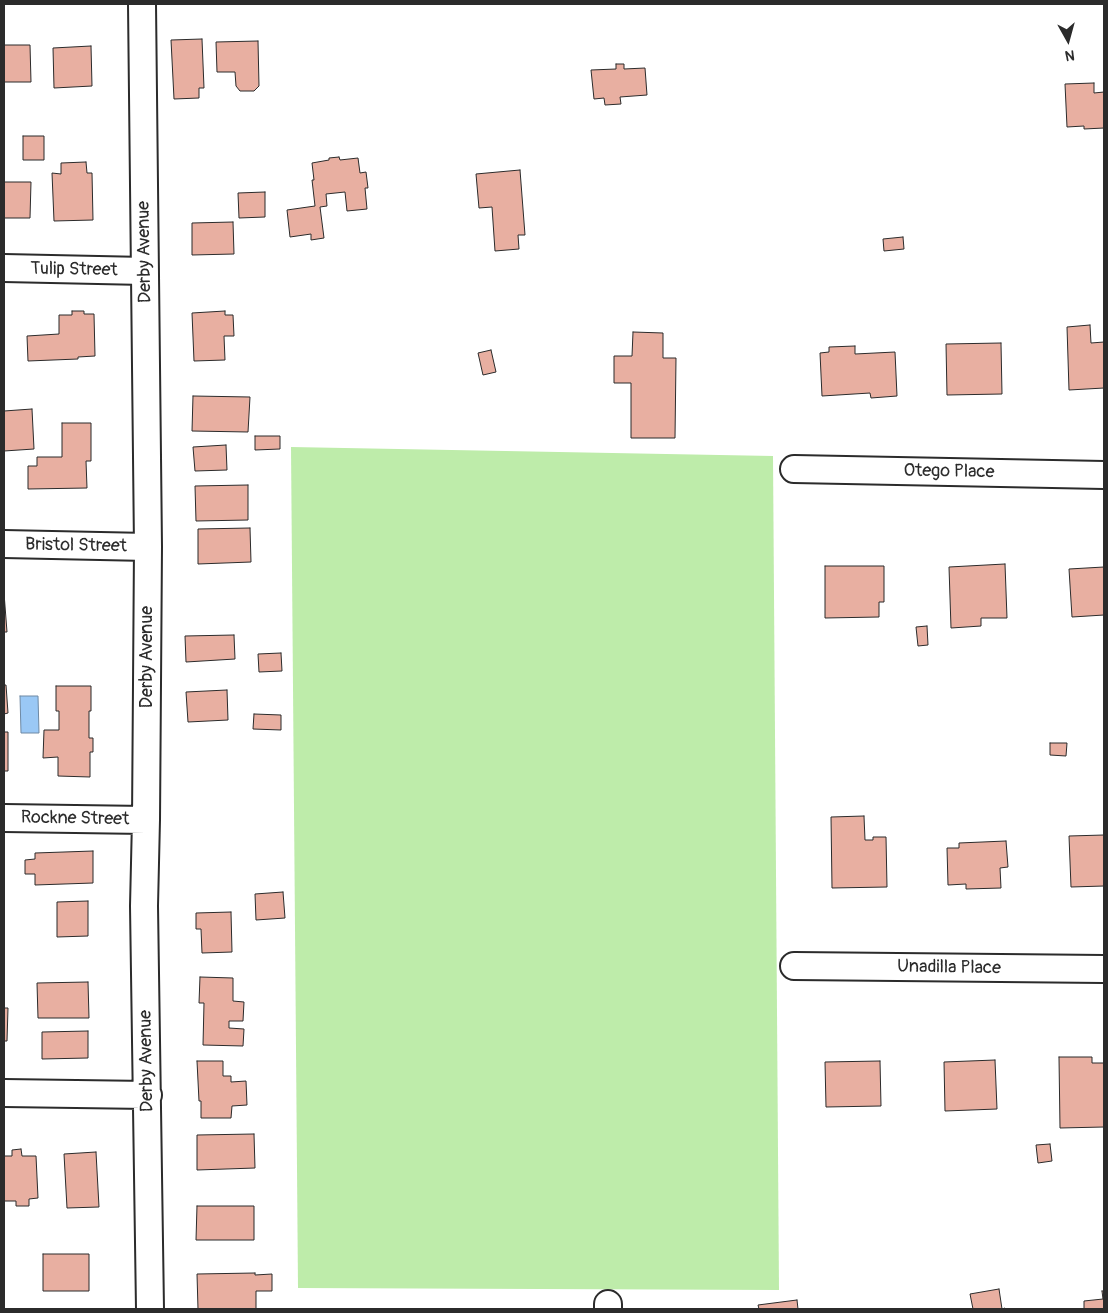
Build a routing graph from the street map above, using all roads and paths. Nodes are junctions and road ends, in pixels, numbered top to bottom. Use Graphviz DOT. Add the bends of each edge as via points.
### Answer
graph roads {
  1 [pos="142,4"];
  2 [pos="4,268"];
  3 [pos="145,271"];
  4 [pos="794,469"];
  5 [pos="1104,475"];
  6 [pos="4,544"];
  7 [pos="148,547"];
  8 [pos="4,818"];
  9 [pos="146,820"];
  10 [pos="794,966"];
  11 [pos="1104,969"];
  12 [pos="4,1093"];
  13 [pos="148,1095"];
  14 [pos="150,1309"];
  1 -- 3 [label="street, Derby Avenue"];
  2 -- 3 [label="street, Tulip Street"];
  3 -- 7 [label="street, Derby Avenue"];
  4 -- 5 [label="street, Otego Place"];
  6 -- 7 [label="street, Bristol Street"];
  7 -- 9 [label="street, Derby Avenue"];
  8 -- 9 [label="street, Rockne Street"];
  9 -- 13 [label="street, Derby Avenue" via="144,906"];
  10 -- 11 [label="street, Unadilla Place"];
  12 -- 13 [label="street"];
  13 -- 14 [label="street, Derby Avenue"];
}
